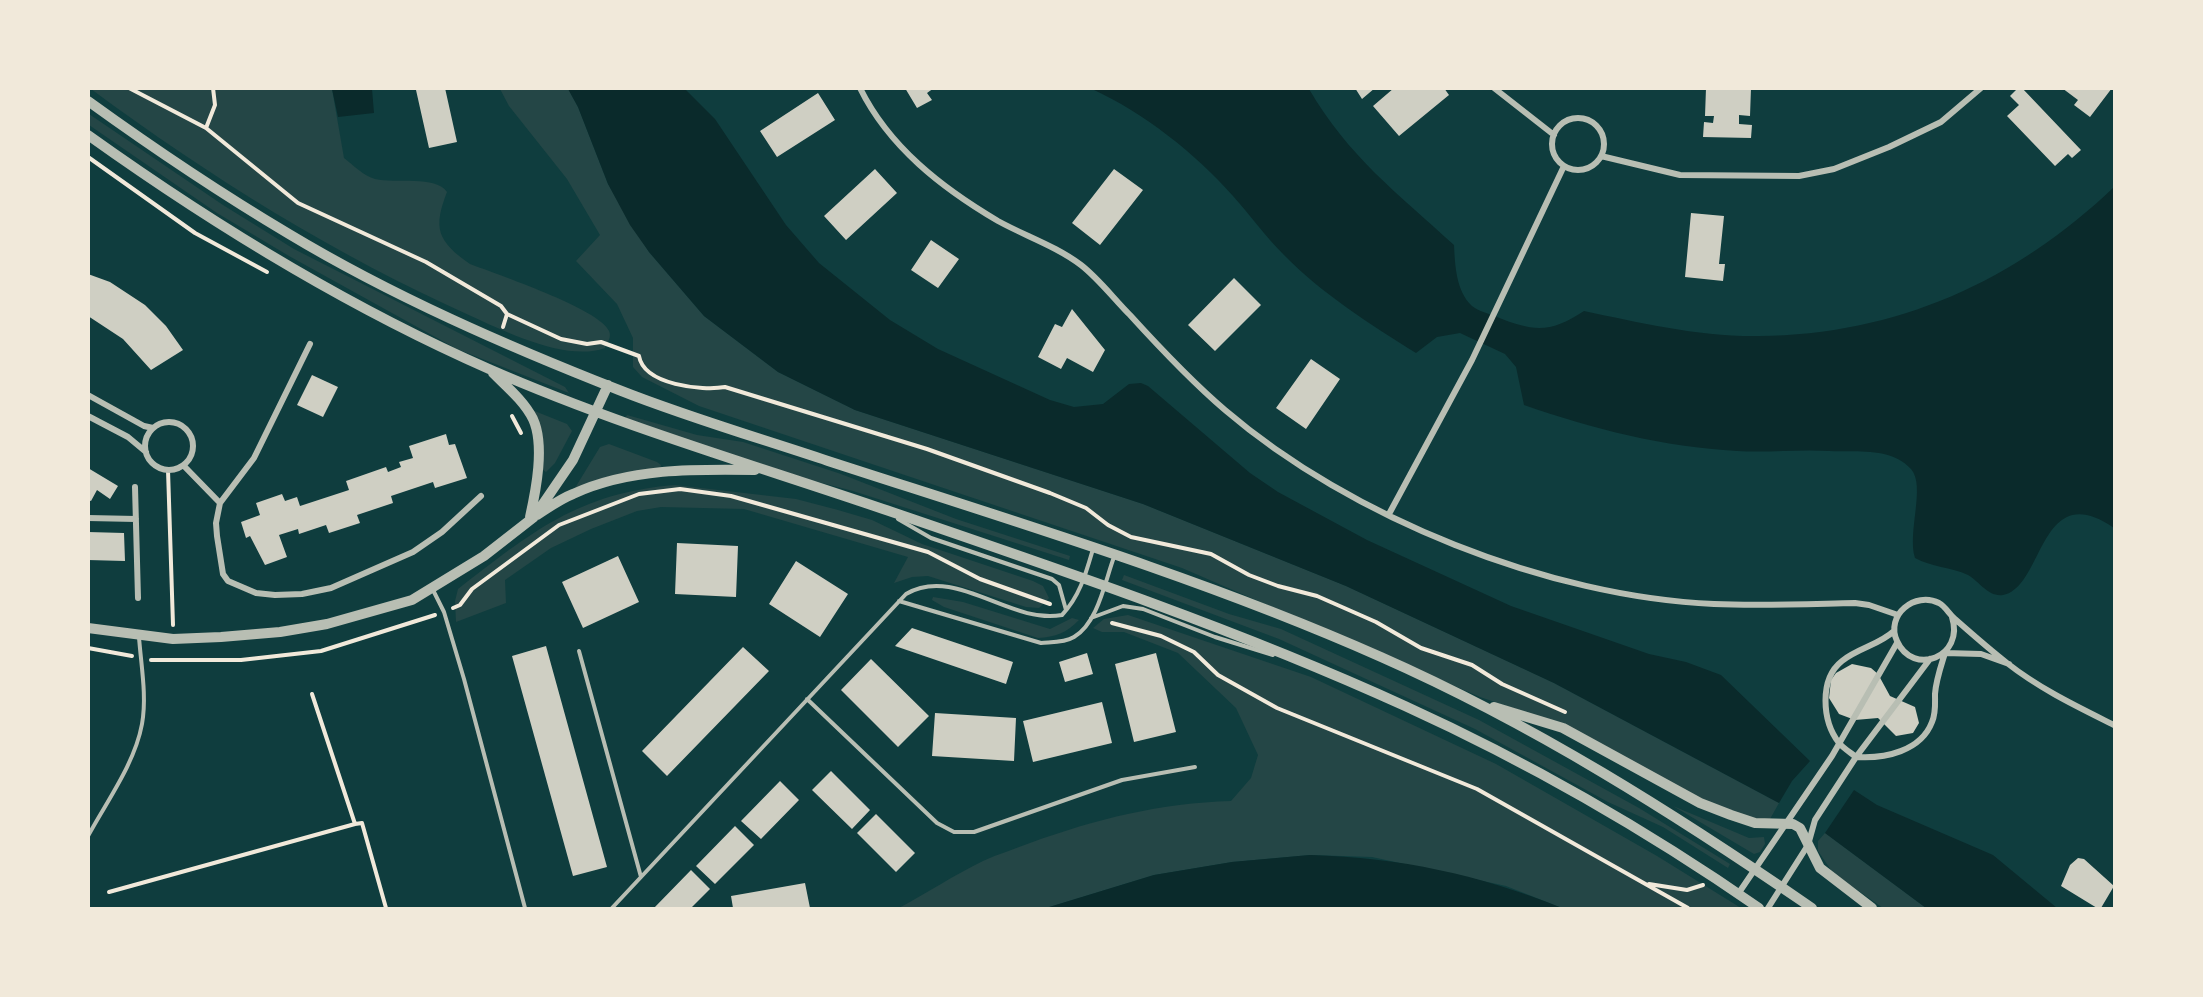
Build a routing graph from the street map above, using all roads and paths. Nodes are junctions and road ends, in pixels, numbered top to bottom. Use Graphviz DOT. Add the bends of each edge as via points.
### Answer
graph roads {
  1 [pos="129,88"];
  2 [pos="213,88"];
  3 [pos="860,88"];
  4 [pos="1494,88"];
  5 [pos="1981,88"];
  6 [pos="88,101"];
  7 [pos="206,128"];
  8 [pos="88,135"];
  9 [pos="1554,135"];
  10 [pos="1601,156"];
  11 [pos="1564,166"];
  12 [pos="507,314"];
  13 [pos="500,339"];
  14 [pos="310,344"];
  15 [pos="488,368"];
  16 [pos="608,385"];
  17 [pos="88,395"];
  18 [pos="596,412"];
  19 [pos="88,416"];
  20 [pos="153,428"];
  21 [pos="146,452"];
  22 [pos="184,465"];
  23 [pos="168,470"];
  24 [pos="765,470"];
  25 [pos="135,486"];
  26 [pos="481,496"];
  27 [pos="220,503"];
  28 [pos="877,507"];
  29 [pos="1389,514"];
  30 [pos="88,518"];
  31 [pos="136,519"];
  32 [pos="531,519"];
  33 [pos="1093,549"];
  34 [pos="1114,556"];
  35 [pos="1084,579"];
  36 [pos="1103,586"];
  37 [pos="433,590"];
  38 [pos="138,598"];
  39 [pos="899,601"];
  40 [pos="1066,610"];
  41 [pos="444,612"];
  42 [pos="1898,615"];
  43 [pos="1952,617"];
  44 [pos="1090,619"];
  45 [pos="88,628"];
  46 [pos="1894,631"];
  47 [pos="138,635"];
  48 [pos="170,638"];
  49 [pos="1897,643"];
  50 [pos="88,648"];
  51 [pos="579,651"];
  52 [pos="1944,652"];
  53 [pos="140,658"];
  54 [pos="1930,659"];
  55 [pos="164,661"];
  56 [pos="2009,664"];
  57 [pos="1313,667"];
  58 [pos="312,694"];
  59 [pos="807,699"];
  60 [pos="1471,699"];
  61 [pos="1575,718"];
  62 [pos="2115,725"];
  63 [pos="1839,744"];
  64 [pos="1856,758"];
  65 [pos="1195,767"];
  66 [pos="355,824"];
  67 [pos="1786,824"];
  68 [pos="88,836"];
  69 [pos="1808,845"];
  70 [pos="1754,869"];
  71 [pos="641,878"];
  72 [pos="1782,887"];
  73 [pos="109,892"];
  74 [pos="1738,894"];
  75 [pos="386,909"];
  76 [pos="525,909"];
  77 [pos="612,909"];
  78 [pos="1688,909"];
  79 [pos="1759,909"];
  80 [pos="1768,909"];
  81 [pos="1812,909"];
  82 [pos="1872,909"];
  1 -- 7 [label="path"];
  2 -- 7 [label="path" via="214,105"];
  3 -- 29 [label="street" via="890,135 949,190 1080,265 1176,364 1241,423 1283,456"];
  4 -- 9 [label="street"];
  5 -- 10 [label="street" via="1941,122 1834,169 1798,176 1680,175"];
  6 -- 13 [label="street" via="186,170 291,236 386,287"];
  7 -- 12 [label="path" via="298,203 426,262 501,306"];
  8 -- 15 [label="street" via="196,210 297,270"];
  9 -- 10 [label="street" via="1565,122 1590,121 1602,132"];
  9 -- 11 [label="street" via="1554,152"];
  10 -- 11 [label="street" via="1589,168"];
  11 -- 29 [label="street" via="1472,360"];
  12 -- 13 [label="path"];
  12 -- 61 [label="path" via="561,339 586,344 601,342 639,356 645,371 673,384 725,387 927,449 1070,500 1131,537 1211,554 1249,575 1317,596 1376,622 1421,648 1472,665 1502,684"];
  13 -- 16 [label="street"];
  14 -- 27 [label="street" via="254,458"];
  15 -- 18 [label="street"];
  15 -- 32 [label="street" via="517,396 534,420 539,459"];
  16 -- 18 [label="street"];
  16 -- 33 [label="street"];
  17 -- 20 [label="street"];
  18 -- 24 [label="street"];
  18 -- 32 [label="street" via="573,460"];
  19 -- 21 [label="street" via="128,437"];
  20 -- 21 [label="street" via="146,439"];
  20 -- 22 [label="street" via="167,422 188,431 193,445"];
  21 -- 23 [label="street" via="154,465"];
  22 -- 23 [label="street"];
  22 -- 27 [label="street"];
  23 -- 48 [label="path" via="173,626"];
  24 -- 28 [label="street"];
  24 -- 32 [label="street" via="688,469 610,481 572,494"];
  25 -- 31 [label="street"];
  26 -- 27 [label="street" via="442,532 393,561 331,588 275,595 236,586 223,574 216,523"];
  28 -- 35 [label="street"];
  28 -- 40 [label="lane" via="931,538 1052,579 1059,585"];
  29 -- 42 [label="street" via="1479,555 1566,583 1712,604 1855,603"];
  30 -- 31 [label="street"];
  31 -- 38 [label="street"];
  32 -- 37 [label="street"];
  33 -- 34 [label="street"];
  33 -- 35 [label="lane"];
  34 -- 36 [label="lane"];
  34 -- 60 [label="street" via="1219,592 1369,652"];
  35 -- 36 [label="street"];
  35 -- 40 [label="lane"];
  36 -- 44 [label="lane"];
  36 -- 57 [label="street"];
  37 -- 41 [label="lane"];
  37 -- 48 [label="street" via="373,613 327,624 280,632"];
  39 -- 40 [label="lane" via="917,588 931,586 948,587 1038,615 1052,617"];
  39 -- 44 [label="lane" via="1041,642 1073,637"];
  39 -- 59 [label="lane"];
  40 -- 41 [label="path" via="980,579 928,552 731,496 680,489 639,494 559,525 472,590 460,605"];
  41 -- 55 [label="path" via="321,651 241,660"];
  41 -- 76 [label="lane"];
  42 -- 43 [label="street" via="1912,602 1921,600 1939,603"];
  42 -- 46 [label="street"];
  43 -- 52 [label="street" via="1955,632"];
  43 -- 56 [label="street"];
  44 -- 57 [label="lane" via="1123,606 1143,609 1215,637"];
  44 -- 78 [label="path" via="1124,624 1161,636 1194,652 1218,675 1277,708 1477,789"];
  45 -- 47 [label="street"];
  46 -- 49 [label="street"];
  46 -- 63 [label="street" via="1840,662 1832,673 1826,690 1826,709"];
  47 -- 48 [label="street"];
  47 -- 53 [label="lane"];
  48 -- 55 [label="path"];
  49 -- 54 [label="street" via="1911,657"];
  49 -- 63 [label="street"];
  50 -- 53 [label="path"];
  51 -- 71 [label="lane"];
  52 -- 54 [label="street"];
  52 -- 56 [label="street" via="1981,654"];
  52 -- 64 [label="street" via="1928,732 1910,748"];
  53 -- 55 [label="path"];
  53 -- 68 [label="lane" via="142,725 134,752"];
  54 -- 64 [label="street"];
  56 -- 62 [label="street" via="2068,703"];
  57 -- 74 [label="street" via="1514,759"];
  58 -- 66 [label="path"];
  59 -- 65 [label="lane" via="937,823 954,832 974,832 1122,780"];
  59 -- 71 [label="lane"];
  60 -- 67 [label="street" via="1563,728 1731,816 1755,823"];
  60 -- 70 [label="street" via="1594,767"];
  63 -- 64 [label="street"];
  63 -- 67 [label="street"];
  64 -- 69 [label="street" via="1815,820"];
  66 -- 73 [label="path"];
  66 -- 75 [label="path" via="362,822"];
  67 -- 69 [label="street" via="1800,828"];
  67 -- 70 [label="street"];
  69 -- 72 [label="street"];
  69 -- 82 [label="street" via="1828,876"];
  70 -- 72 [label="street"];
  70 -- 74 [label="street"];
  71 -- 77 [label="lane"];
  72 -- 80 [label="street"];
  72 -- 81 [label="street"];
  74 -- 79 [label="street"];
}
